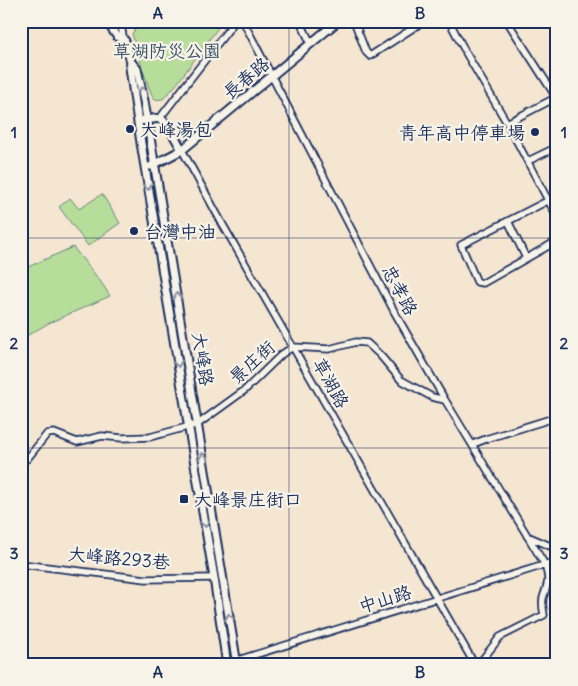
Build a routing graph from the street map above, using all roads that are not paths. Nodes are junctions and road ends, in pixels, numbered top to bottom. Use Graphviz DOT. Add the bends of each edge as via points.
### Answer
graph roads {
  1 [pos="106,21"];
  2 [pos="120,21"];
  3 [pos="235,21"];
  4 [pos="243,21"];
  5 [pos="300,21"];
  6 [pos="338,21"];
  7 [pos="354,21"];
  8 [pos="424,21"];
  9 [pos="448,21"];
  10 [pos="508,24"];
  11 [pos="124,41"];
  12 [pos="311,44"];
  13 [pos="131,62"];
  14 [pos="271,76"];
  15 [pos="556,97"];
  16 [pos="160,118"];
  17 [pos="148,120"];
  18 [pos="138,121"];
  19 [pos="507,123"];
  20 [pos="557,147"];
  21 [pos="182,150"];
  22 [pos="528,162"];
  23 [pos="155,165"];
  24 [pos="145,168"];
  25 [pos="557,196"];
  26 [pos="548,201"];
  27 [pos="557,217"];
  28 [pos="508,221"];
  29 [pos="557,241"];
  30 [pos="526,258"];
  31 [pos="293,347"];
  32 [pos="445,400"];
  33 [pos="557,417"];
  34 [pos="198,424"];
  35 [pos="189,426"];
  36 [pos="472,444"];
  37 [pos="21,460"];
  38 [pos="527,536"];
  39 [pos="557,549"];
  40 [pos="557,561"];
  41 [pos="21,564"];
  42 [pos="545,565"];
  43 [pos="214,578"];
  44 [pos="438,599"];
  45 [pos="237,663"];
  46 [pos="225,664"];
  47 [pos="476,665"];
  1 -- 11 [label="street, 大峰路"];
  2 -- 11 [label="street"];
  3 -- 16 [label="street"];
  4 -- 14 [label="street, 忠孝路"];
  5 -- 12 [label="street"];
  6 -- 12 [label="street, 長春路"];
  7 -- 8 [label="street" via="370,56"];
  9 -- 19 [label="street"];
  10 -- 15 [label="street"];
  11 -- 13 [label="street, 大峰路"];
  12 -- 14 [label="street, 長春路"];
  17 -- 13 [label="street, 大峰路, one-way" via="137,69"];
  13 -- 18 [label="street, 大峰路"];
  14 -- 21 [label="street, 長春路"];
  14 -- 32 [label="street, 忠孝路" via="394,313"];
  15 -- 19 [label="street"];
  16 -- 17 [label="street"];
  16 -- 21 [label="street, 草湖路" via="168,125"];
  17 -- 18 [label="street"];
  17 -- 23 [label="street, 大峰路"];
  18 -- 24 [label="street, 大峰路"];
  19 -- 22 [label="street"];
  20 -- 22 [label="street"];
  21 -- 23 [label="street, 長春路"];
  21 -- 31 [label="street, 草湖路"];
  22 -- 26 [label="street"];
  23 -- 24 [label="street, 長春路"];
  34 -- 23 [label="street, 大峰路, one-way"];
  24 -- 35 [label="street, 大峰路, one-way"];
  25 -- 26 [label="street"];
  26 -- 27 [label="street"];
  26 -- 28 [label="street"];
  28 -- 30 [label="street"];
  28 -- 30 [label="street" via="461,245 477,282 483,283"];
  29 -- 30 [label="street"];
  31 -- 32 [label="street, 景庄街" via="329,349 356,342 366,343 380,354 401,380 432,397"];
  31 -- 34 [label="street, 景庄街" via="245,390"];
  31 -- 44 [label="street, 草湖路"];
  32 -- 36 [label="street, 忠孝路"];
  33 -- 36 [label="street"];
  34 -- 35 [label="street, 景庄街"];
  45 -- 34 [label="street, 大峰路, one-way"];
  35 -- 37 [label="street, 景庄街" via="150,437 102,436 77,442 51,432 27,459"];
  35 -- 43 [label="street, 大峰路, one-way"];
  36 -- 38 [label="street, 忠孝路"];
  38 -- 39 [label="street"];
  38 -- 42 [label="street, 忠孝路"];
  40 -- 42 [label="street, 中山路"];
  41 -- 43 [label="street, 大峰路293巷" via="146,579"];
  42 -- 44 [label="street, 中山路"];
  42 -- 47 [label="street" via="549,579 542,599 544,615 500,636"];
  43 -- 46 [label="street, 大峰路"];
  44 -- 45 [label="street, 中山路"];
  44 -- 47 [label="street, 草湖路"];
  45 -- 46 [label="street, 中山路"];
}
